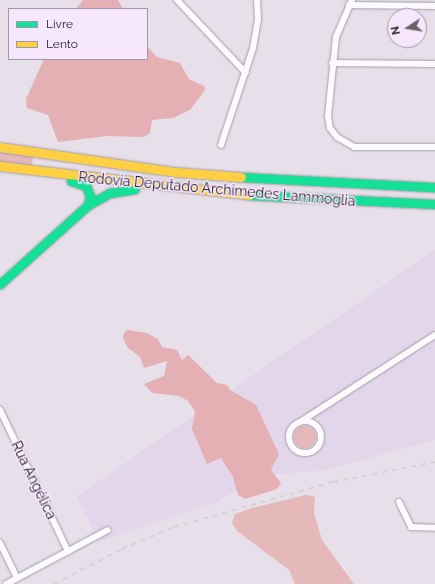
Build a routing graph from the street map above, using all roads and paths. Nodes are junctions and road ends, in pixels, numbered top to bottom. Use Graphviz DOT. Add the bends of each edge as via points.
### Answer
graph roads {
  1 [pos="177,0"];
  2 [pos="257,0"];
  3 [pos="351,3"];
  4 [pos="435,6"];
  5 [pos="332,63"];
  6 [pos="435,64"];
  7 [pos="246,73"];
  8 [pos="222,145"];
  9 [pos="0,147"];
  10 [pos="435,147"];
  11 [pos="0,166"];
  12 [pos="16,169"];
  13 [pos="435,187"];
  14 [pos="193,190"];
  15 [pos="435,204"];
  16 [pos="88,205"];
  17 [pos="0,284"];
  18 [pos="435,335"];
  19 [pos="0,410"];
  20 [pos="319,410"];
  21 [pos="300,422"];
  22 [pos="314,424"];
  23 [pos="399,502"];
  24 [pos="435,528"];
  25 [pos="108,530"];
  26 [pos="0,543"];
  27 [pos="68,551"];
  28 [pos="17,578"];
  29 [pos="6,584"];
  1 -- 7 [label="street"];
  2 -- 7 [label="street" via="258,20"];
  3 -- 4 [label="street"];
  3 -- 5 [label="street" via="336,37"];
  5 -- 6 [label="street"];
  5 -- 10 [label="street" via="328,116 330,128 337,137 354,147"];
  7 -- 8 [label="street"];
  9 -- 13 [label="main road, Rodovia Deputado Archimedes Lammoglia" via="197,174 303,182"];
  11 -- 12 [label="main road, Rodovia Deputado Archimedes Lammoglia"];
  12 -- 14 [label="main road, Rodovia Deputado Archimedes Lammoglia"];
  12 -- 16 [label="main road" via="82,183 89,190"];
  14 -- 15 [label="main road, Rodovia Deputado Archimedes Lammoglia" via="297,199"];
  14 -- 16 [label="main road" via="119,190"];
  16 -- 17 [label="main road"];
  18 -- 20 [label="street"];
  19 -- 27 [label="street, Rua Angélica"];
  20 -- 21 [label="street"];
  20 -- 22 [label="street"];
  21 -- 22 [label="street"];
  21 -- 22 [label="street" via="292,428 289,438 293,447 302,453 313,451 320,443 320,433"];
  23 -- 24 [label="street" via="411,527"];
  25 -- 27 [label="street"];
  26 -- 28 [label="street"];
  27 -- 28 [label="street"];
  28 -- 29 [label="street"];
}
